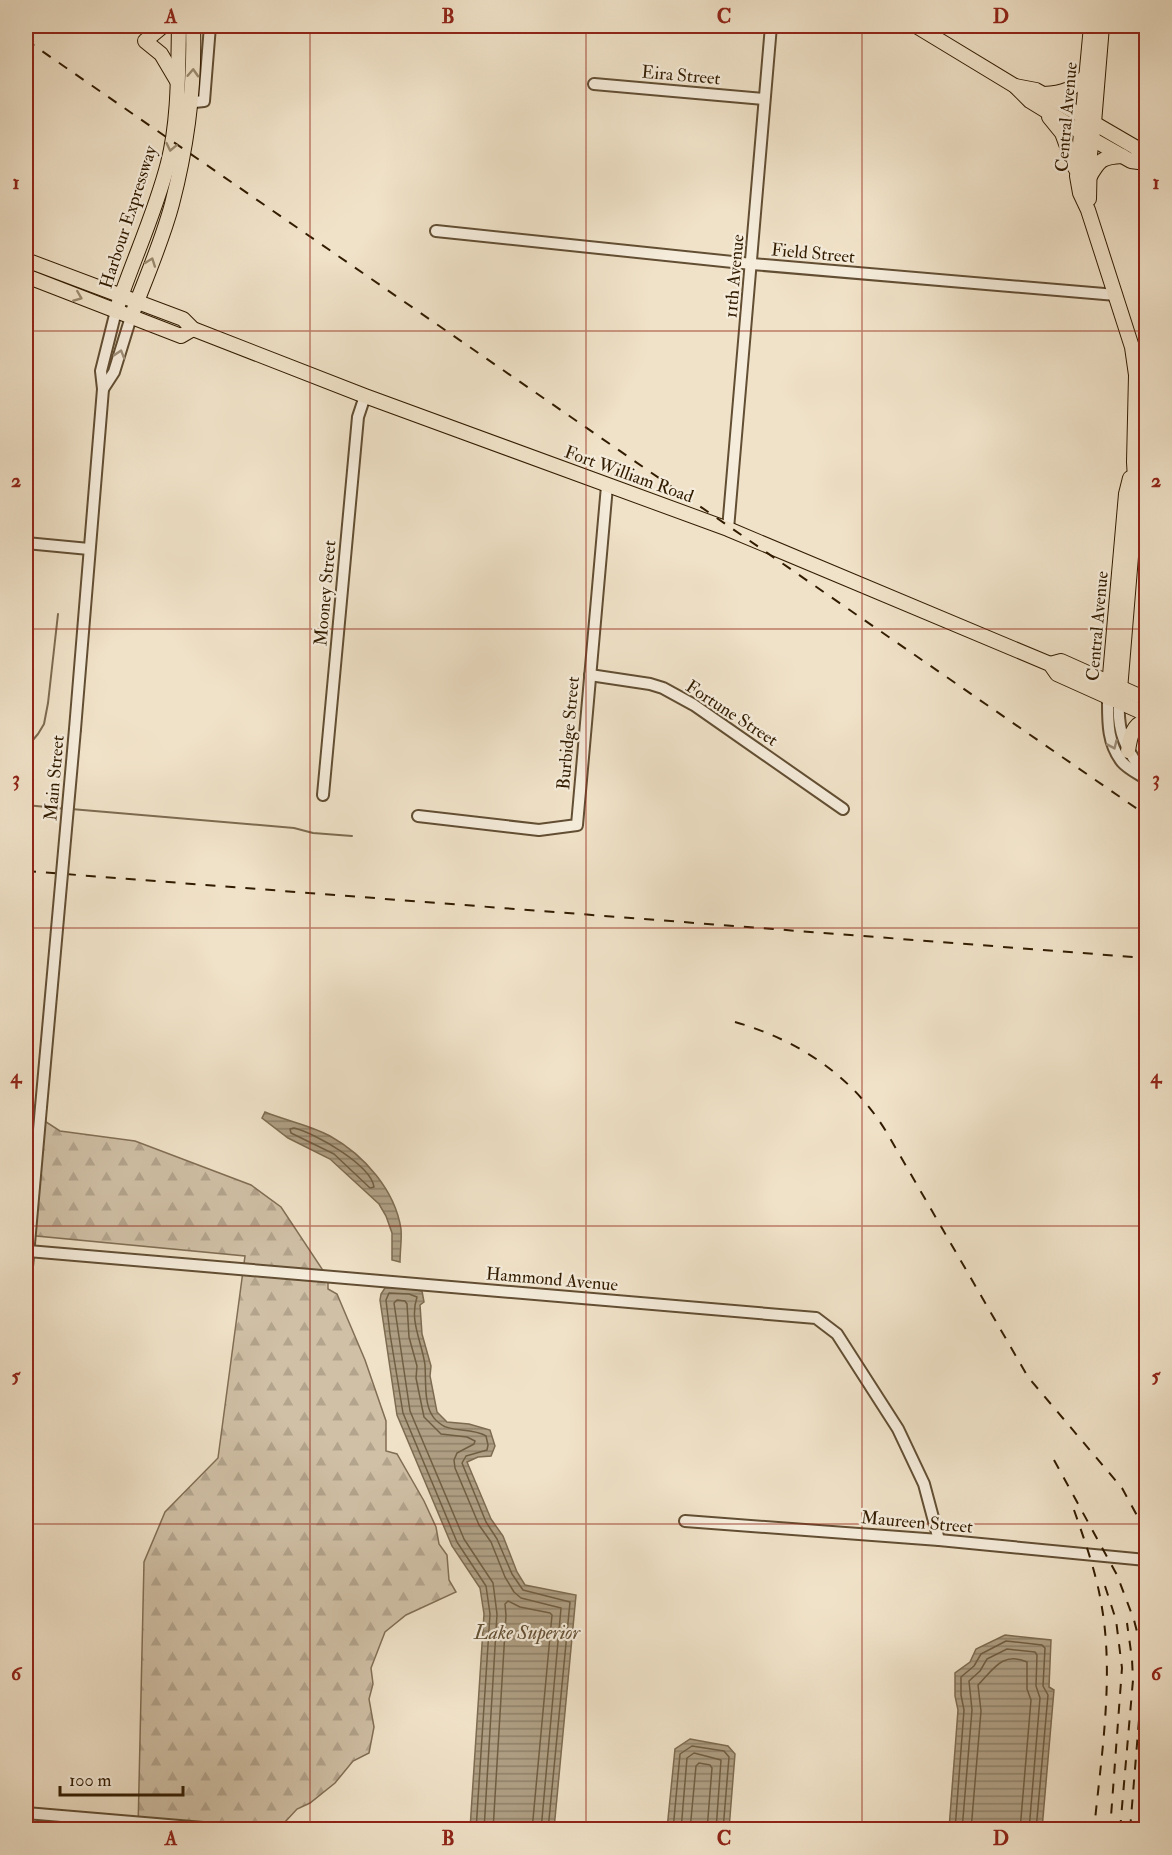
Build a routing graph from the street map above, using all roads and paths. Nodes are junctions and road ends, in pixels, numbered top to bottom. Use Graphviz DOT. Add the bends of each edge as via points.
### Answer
graph roads {
  1 [pos="163,26"];
  2 [pos="179,26"];
  3 [pos="194,26"];
  4 [pos="210,26"];
  5 [pos="771,26"];
  6 [pos="916,26"];
  7 [pos="1091,26"];
  8 [pos="1102,26"];
  9 [pos="1087,75"];
  10 [pos="177,81"];
  11 [pos="594,84"];
  12 [pos="764,99"];
  13 [pos="1041,100"];
  14 [pos="191,102"];
  15 [pos="176,104"];
  16 [pos="1088,120"];
  17 [pos="1087,135"];
  18 [pos="1122,156"];
  19 [pos="1146,162"];
  20 [pos="1083,178"];
  21 [pos="435,231"];
  22 [pos="26,261"];
  23 [pos="752,264"];
  24 [pos="26,276"];
  25 [pos="122,295"];
  26 [pos="1116,295"];
  27 [pos="137,302"];
  28 [pos="116,311"];
  29 [pos="131,317"];
  30 [pos="193,329"];
  31 [pos="103,389"];
  32 [pos="365,396"];
  33 [pos="607,486"];
  34 [pos="728,529"];
  35 [pos="26,543"];
  36 [pos="89,549"];
  37 [pos="1050,664"];
  38 [pos="590,675"];
  39 [pos="1115,684"];
  40 [pos="1146,699"];
  41 [pos="1114,700"];
  42 [pos="1146,714"];
  43 [pos="1146,720"];
  44 [pos="1128,751"];
  45 [pos="1146,778"];
  46 [pos="323,795"];
  47 [pos="843,809"];
  48 [pos="418,816"];
  49 [pos="28,1251"];
  50 [pos="26,1278"];
  51 [pos="685,1521"];
  52 [pos="939,1540"];
  53 [pos="1146,1560"];
  54 [pos="26,1814"];
  55 [pos="227,1830"];
  1 -- 10 [label="main road" via="146,41 160,54"];
  2 -- 10 [label="main road, Harbour Expressway"];
  14 -- 3 [label="main road, Harbour Expressway, one-way"];
  4 -- 14 [label="street" via="204,101"];
  5 -- 12 [label="street, 11th Avenue"];
  6 -- 13 [label="main road" via="1015,86 1030,101"];
  7 -- 9 [label="main road, Central Avenue"];
  8 -- 16 [label="main road, Central Avenue"];
  9 -- 13 [label="main road" via="1068,91"];
  9 -- 16 [label="main road, Central Avenue"];
  10 -- 15 [label="main road, Harbour Expressway"];
  11 -- 12 [label="street, Eira Street"];
  12 -- 23 [label="street, 11th Avenue"];
  13 -- 16 [label="main road"];
  13 -- 17 [label="main road"];
  13 -- 20 [label="main road"];
  14 -- 15 [label="street"];
  27 -- 14 [label="main road, Harbour Expressway, one-way" via="171,206"];
  15 -- 25 [label="main road, Harbour Expressway, one-way" via="168,163"];
  16 -- 17 [label="main road, Central Avenue"];
  16 -- 19 [label="main road" via="1135,147"];
  17 -- 18 [label="main road"];
  17 -- 20 [label="main road, Central Avenue"];
  18 -- 19 [label="main road"];
  18 -- 20 [label="main road" via="1106,157"];
  20 -- 26 [label="main road, Central Avenue" via="1088,210"];
  21 -- 23 [label="street, Field Street"];
  22 -- 25 [label="main road, Fort William Road"];
  23 -- 26 [label="street, Field Street"];
  23 -- 34 [label="street, 11th Avenue"];
  24 -- 28 [label="main road, Fort William Road, one-way"];
  25 -- 27 [label="main road, Fort William Road"];
  25 -- 28 [label="main road, Harbour Expressway"];
  26 -- 39 [label="main road, Central Avenue" via="1135,361 1136,496"];
  27 -- 29 [label="main road, Harbour Expressway"];
  27 -- 30 [label="main road, Fort William Road" via="183,319"];
  28 -- 29 [label="main road, Fort William Road"];
  28 -- 31 [label="street, Main Street" via="101,371"];
  29 -- 30 [label="main road, Fort William Road" via="181,336"];
  31 -- 29 [label="street, Main Street, one-way" via="114,372"];
  30 -- 32 [label="main road, Fort William Road"];
  31 -- 36 [label="street, Main Street"];
  32 -- 33 [label="main road, Fort William Road"];
  32 -- 46 [label="street, Mooney Street" via="358,417"];
  33 -- 34 [label="main road, Fort William Road"];
  33 -- 38 [label="street, Burbidge Street"];
  34 -- 37 [label="main road, Fort William Road"];
  35 -- 36 [label="street"];
  36 -- 49 [label="street, Main Street, bridge"];
  37 -- 39 [label="main road, Fort William Road" via="1061,661"];
  37 -- 41 [label="main road, Fort William Road" via="1057,674"];
  38 -- 47 [label="street, Fortune Street" via="650,684 674,694"];
  38 -- 48 [label="street, Burbidge Street" via="577,825 539,830"];
  39 -- 40 [label="main road, Fort William Road"];
  39 -- 41 [label="main road, Central Avenue"];
  41 -- 42 [label="main road, Fort William Road"];
  41 -- 44 [label="street, Central Avenue"];
  41 -- 45 [label="street, Central Avenue, one-way" via="1108,733 1123,764"];
  43 -- 44 [label="main road" via="1134,727"];
  44 -- 45 [label="street, Central Avenue"];
  49 -- 50 [label="street, Main Street"];
  49 -- 52 [label="street, Hammond Avenue" via="816,1318 837,1334 898,1429 924,1484"];
  51 -- 52 [label="street, Maureen Street"];
  52 -- 53 [label="street, Maureen Street"];
  54 -- 55 [label="street"];
}
